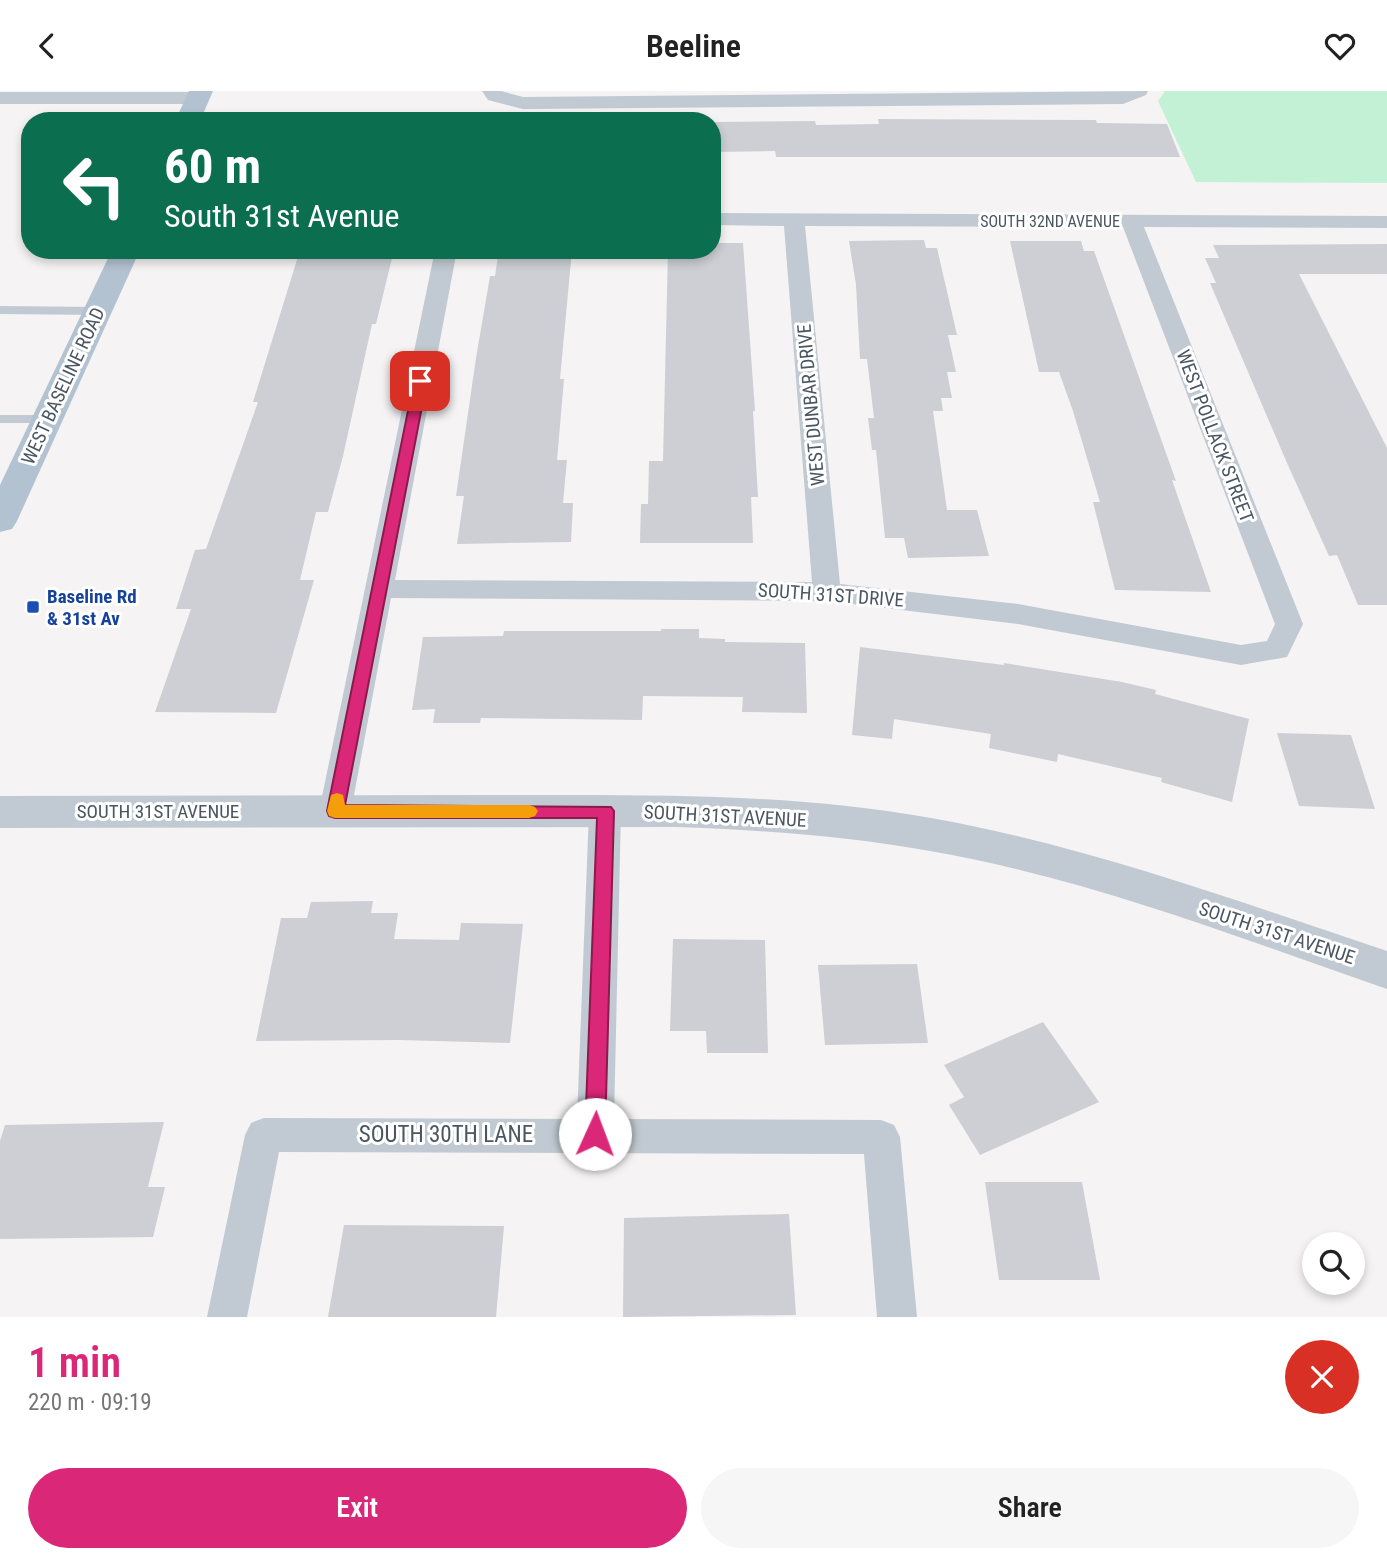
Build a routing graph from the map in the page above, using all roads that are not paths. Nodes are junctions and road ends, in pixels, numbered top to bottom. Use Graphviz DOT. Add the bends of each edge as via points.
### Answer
graph roads {
  1 [pos="1138,92"];
  2 [pos="493,94"];
  3 [pos="200,95"];
  4 [pos="822,96"];
  5 [pos="0,98"];
  6 [pos="192,112"];
  7 [pos="721,219"];
  8 [pos="794,219"];
  9 [pos="1131,221"];
  10 [pos="1387,222"];
  11 [pos="122,259"];
  12 [pos="444,259"];
  13 [pos="0,310"];
  14 [pos="98,310"];
  15 [pos="0,419"];
  16 [pos="47,419"];
  17 [pos="0,521"];
  18 [pos="379,589"];
  19 [pos="827,591"];
  20 [pos="1277,650"];
  21 [pos="335,811"];
  22 [pos="606,811"];
  23 [pos="0,812"];
  24 [pos="1387,969"];
  25 [pos="595,1134"];
  26 [pos="227,1317"];
  27 [pos="897,1317"];
  1 -- 4 [label="street" via="1123,98"];
  2 -- 4 [label="street" via="523,103"];
  3 -- 5 [label="street"];
  3 -- 6 [label="main road"];
  7 -- 8 [label="street, SOUTH 32ND AVENUE"];
  8 -- 9 [label="street, SOUTH 32ND AVENUE"];
  8 -- 19 [label="street, WEST DUNBAR DRIVE"];
  9 -- 10 [label="street, SOUTH 32ND AVENUE"];
  9 -- 20 [label="street, WEST POLLACK STREET" via="1289,624"];
  11 -- 14 [label="main road, WEST BASELINE ROAD"];
  12 -- 18 [label="street"];
  13 -- 14 [label="lane"];
  14 -- 16 [label="main road, WEST BASELINE ROAD"];
  15 -- 16 [label="lane"];
  16 -- 17 [label="main road, WEST BASELINE ROAD"];
  18 -- 19 [label="street, SOUTH 31ST DRIVE"];
  18 -- 21 [label="street"];
  19 -- 20 [label="street, SOUTH 31ST DRIVE" via="1018,614 1241,655"];
  21 -- 22 [label="street, SOUTH 31ST AVENUE"];
  21 -- 23 [label="street, SOUTH 31ST AVENUE"];
  22 -- 24 [label="street, SOUTH 31ST AVENUE" via="748,814 864,824 985,846 1094,872"];
  22 -- 25 [label="street"];
  25 -- 26 [label="street, SOUTH 30TH LANE" via="264,1135"];
  25 -- 27 [label="street, SOUTH 30TH LANE" via="881,1137"];
}
